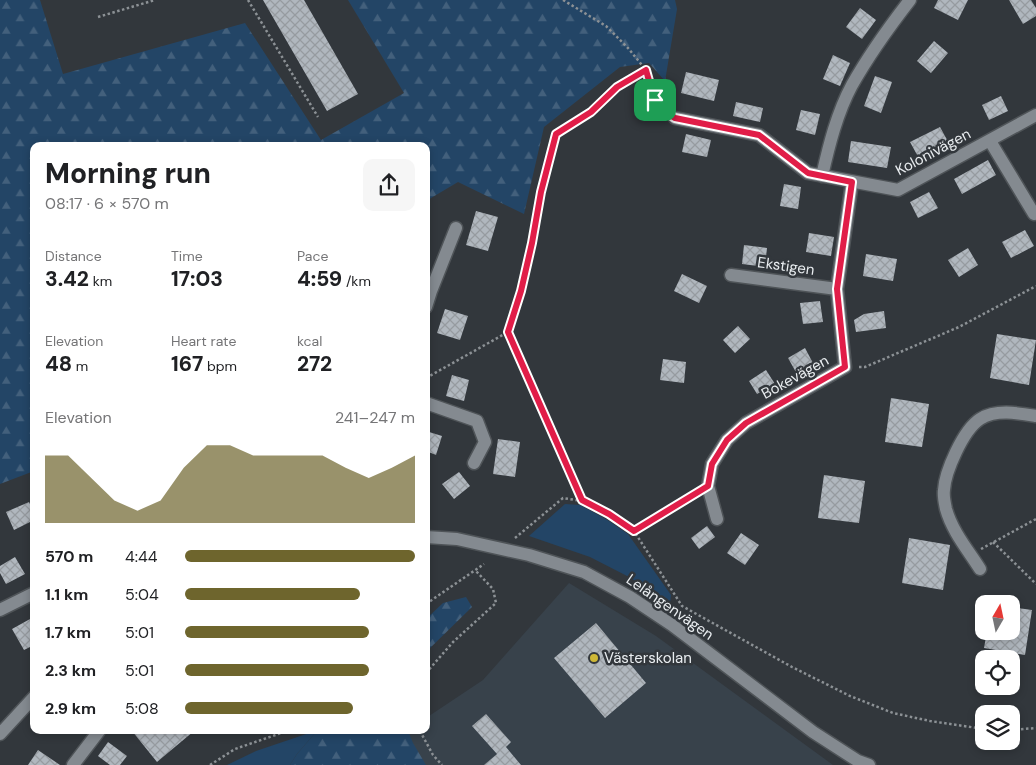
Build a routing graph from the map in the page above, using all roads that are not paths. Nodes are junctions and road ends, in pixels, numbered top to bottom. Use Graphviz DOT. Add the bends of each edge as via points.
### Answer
graph roads {
  1 [pos="910,0"];
  2 [pos="1036,115"];
  3 [pos="675,118"];
  4 [pos="990,141"];
  5 [pos="822,176"];
  6 [pos="852,182"];
  7 [pos="1034,214"];
  8 [pos="456,228"];
  9 [pos="731,274"];
  10 [pos="430,286"];
  11 [pos="837,289"];
  12 [pos="430,404"];
  13 [pos="1036,416"];
  14 [pos="474,463"];
  15 [pos="717,519"];
  16 [pos="430,538"];
  17 [pos="980,569"];
  18 [pos="30,595"];
  19 [pos="0,610"];
  20 [pos="30,701"];
  21 [pos="0,734"];
  22 [pos="97,734"];
  23 [pos="73,765"];
  24 [pos="869,765"];
  1 -- 5 [label="street" via="882,36 852,87 831,139"];
  2 -- 4 [label="street, Kolonivägen"];
  3 -- 5 [label="street, Kolonivägen" via="759,135 808,173"];
  4 -- 6 [label="street, Kolonivägen" via="898,190"];
  4 -- 7 [label="street"];
  5 -- 6 [label="street, Kolonivägen"];
  6 -- 11 [label="street, Bokevägen"];
  8 -- 10 [label="street"];
  9 -- 11 [label="street, Ekstigen"];
  11 -- 15 [label="street, Bokevägen" via="845,367 746,423 727,440 712,464 708,486"];
  12 -- 14 [label="street" via="477,421 485,442"];
  13 -- 17 [label="street" via="996,414 979,420 967,433 950,468 944,490 946,508 952,525"];
  16 -- 24 [label="street, Lelångenvägen" via="457,539 529,555 584,572 630,597 813,732"];
  18 -- 19 [label="street"];
  20 -- 21 [label="street"];
  22 -- 23 [label="street"];
}
